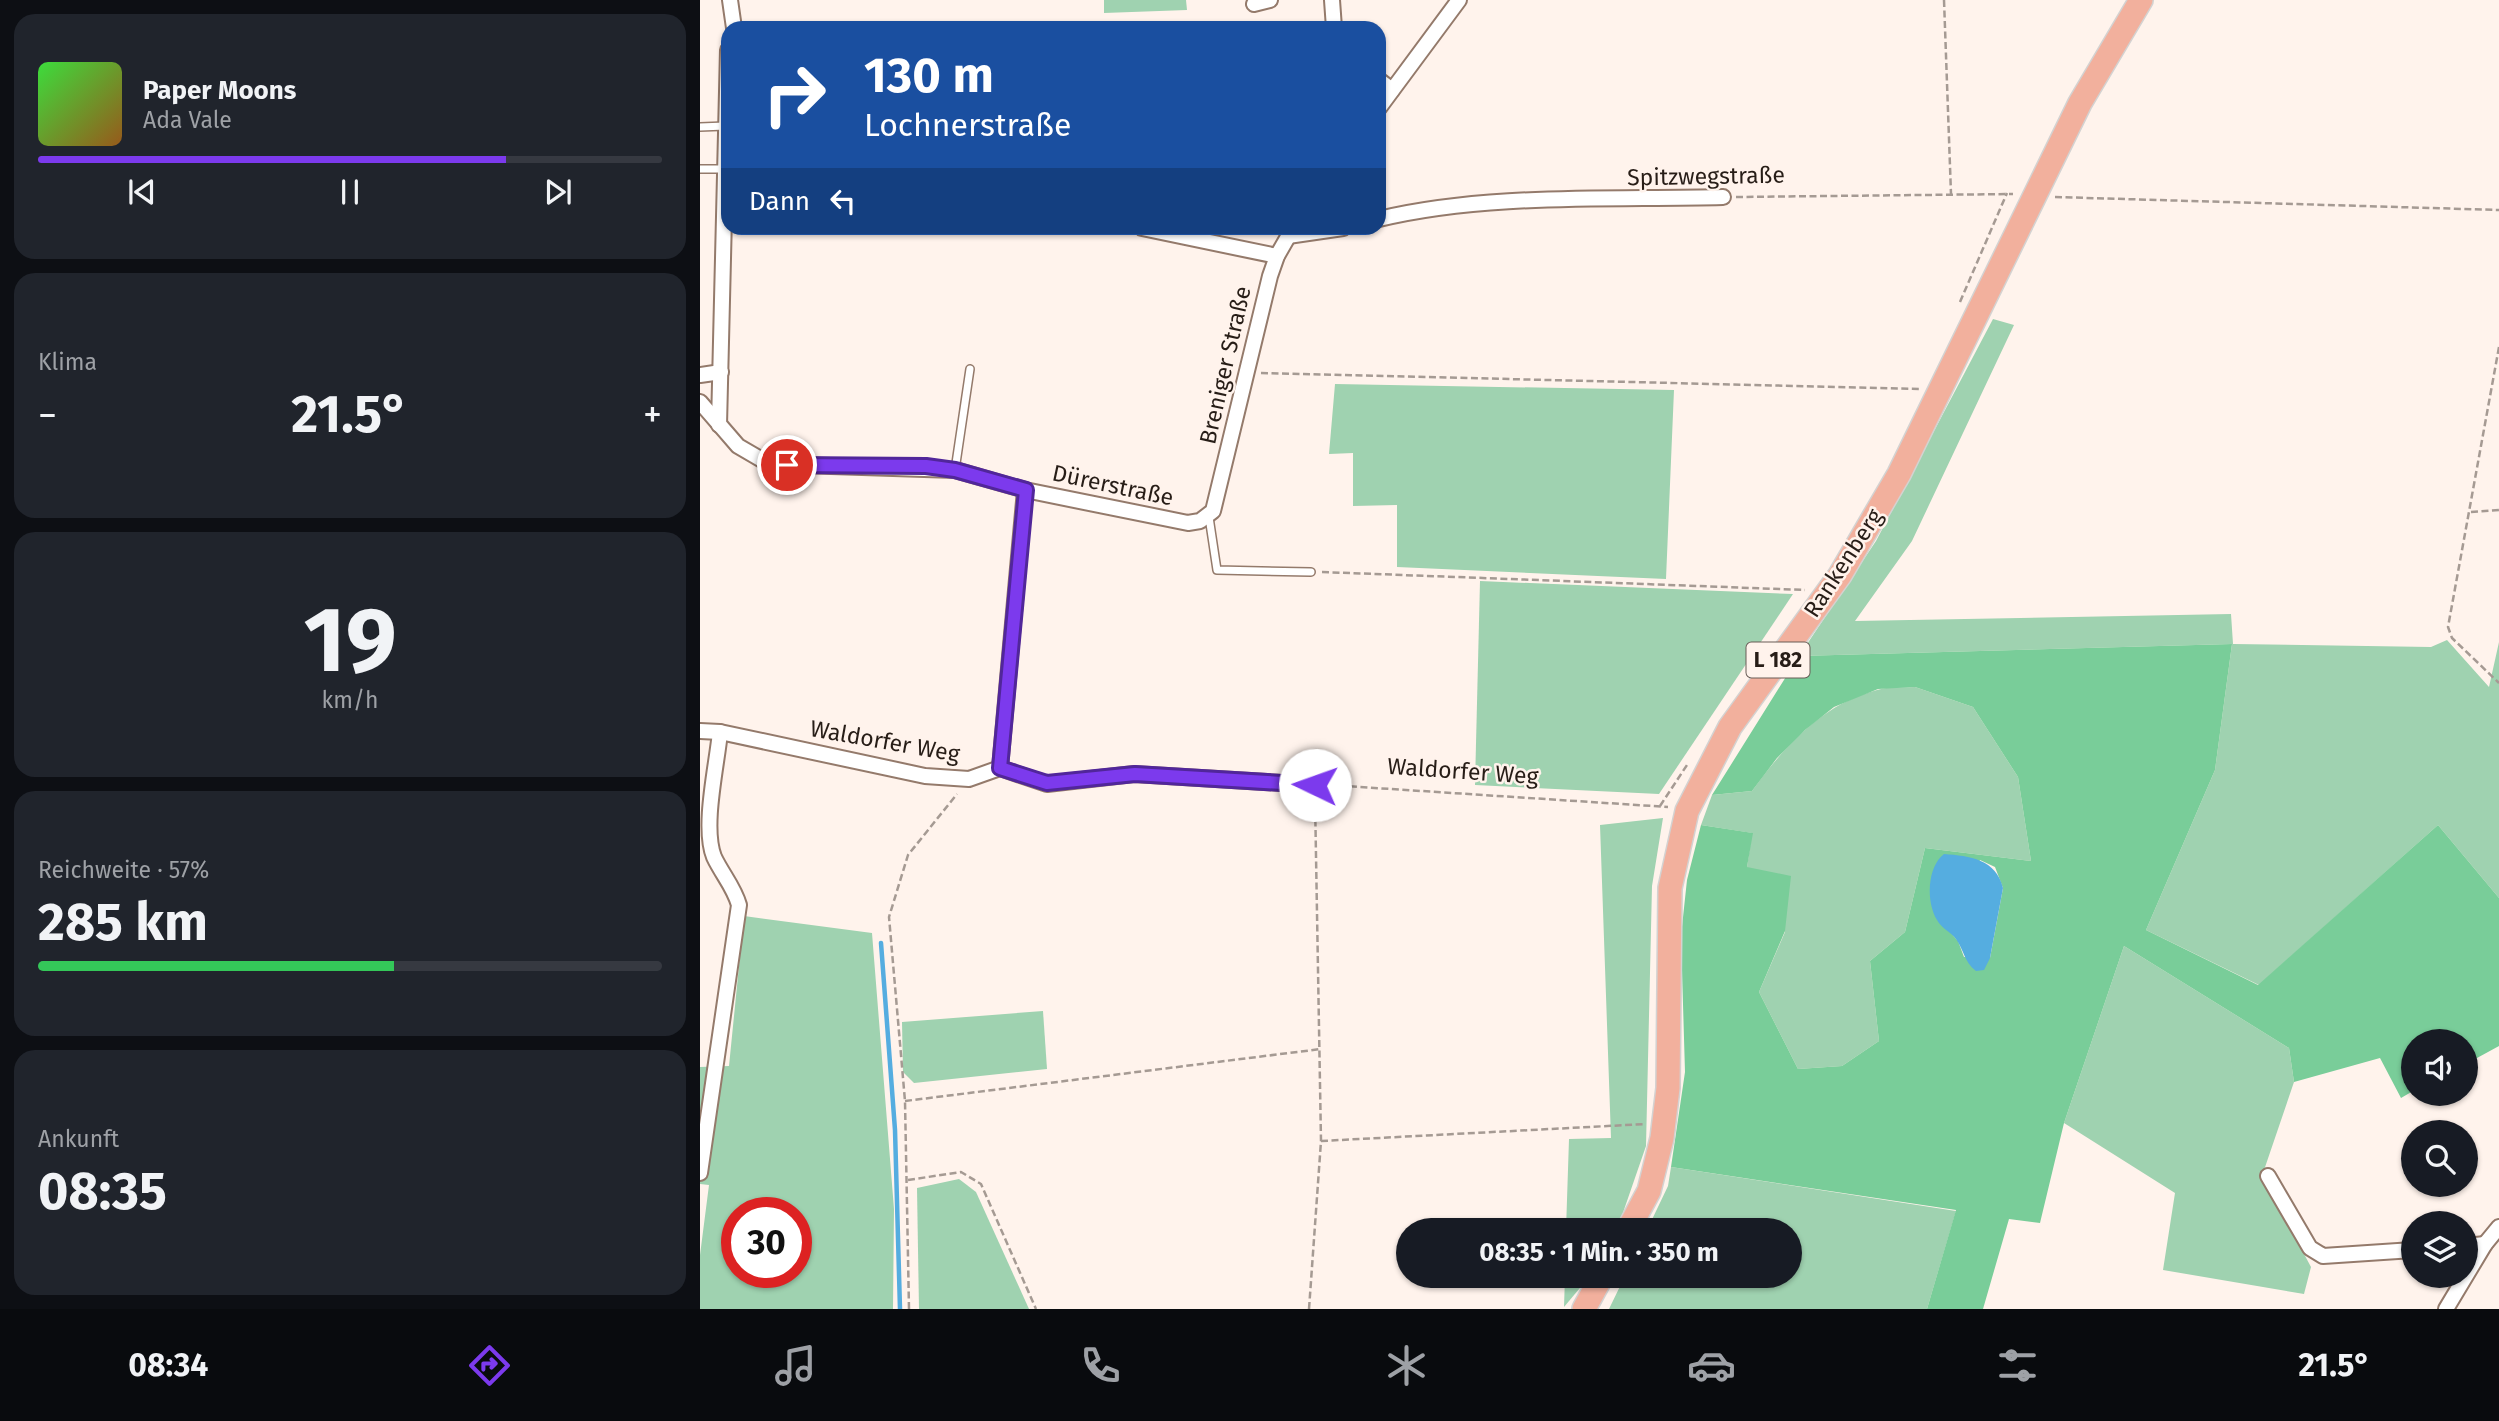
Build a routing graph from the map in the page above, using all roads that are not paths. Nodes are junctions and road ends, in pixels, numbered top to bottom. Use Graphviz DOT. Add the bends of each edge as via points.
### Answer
graph roads {
  1 [pos="730,0"];
  2 [pos="1270,0"];
  3 [pos="1332,0"];
  4 [pos="1459,0"];
  5 [pos="2141,0"];
  6 [pos="1254,4"];
  7 [pos="736,21"];
  8 [pos="1334,21"];
  9 [pos="1386,85"];
  10 [pos="1392,90"];
  11 [pos="1386,98"];
  12 [pos="721,126"];
  13 [pos="700,127"];
  14 [pos="700,169"];
  15 [pos="721,169"];
  16 [pos="1723,197"];
  17 [pos="1386,218"];
  18 [pos="723,235"];
  19 [pos="1176,235"];
  20 [pos="1289,235"];
  21 [pos="1277,256"];
  22 [pos="970,369"];
  23 [pos="721,372"];
  24 [pos="700,375"];
  25 [pos="700,402"];
  26 [pos="719,425"];
  27 [pos="955,470"];
  28 [pos="1026,490"];
  29 [pos="1209,517"];
  30 [pos="1311,572"];
  31 [pos="700,731"];
  32 [pos="720,732"];
  33 [pos="1000,768"];
  34 [pos="1315,785"];
  35 [pos="700,1173"];
  36 [pos="2268,1176"];
  37 [pos="1634,1218"];
  38 [pos="2499,1227"];
  39 [pos="2485,1244"];
  40 [pos="2478,1245"];
  41 [pos="2401,1251"];
  42 [pos="1595,1288"];
  43 [pos="1584,1309"];
  44 [pos="2446,1309"];
  1 -- 7 [label="street"];
  2 -- 6 [label="street"];
  3 -- 8 [label="street"];
  4 -- 10 [label="street"];
  5 -- 37 [label="main road, Rankenberg / L 182" via="2080,103 1899,474 1839,575 1730,727 1687,811 1670,888 1664,1124 1649,1191"];
  9 -- 10 [label="street"];
  10 -- 11 [label="street"];
  12 -- 13 [label="lane"];
  14 -- 15 [label="lane"];
  16 -- 17 [label="street, Spitzwegstraße" via="1502,203"];
  18 -- 23 [label="street"];
  19 -- 21 [label="street"];
  20 -- 21 [label="street, Breniger Straße"];
  21 -- 29 [label="street, Breniger Straße"];
  22 -- 27 [label="lane"];
  23 -- 24 [label="street"];
  23 -- 26 [label="street"];
  25 -- 26 [label="street, Dürerstraße"];
  26 -- 27 [label="street, Dürerstraße" via="737,446 769,464"];
  27 -- 28 [label="street, Dürerstraße"];
  28 -- 29 [label="street, Dürerstraße" via="1188,523"];
  28 -- 33 [label="street"];
  29 -- 30 [label="lane" via="1217,570"];
  31 -- 32 [label="street, Waldorfer Weg"];
  32 -- 33 [label="street, Waldorfer Weg" via="925,776 969,779"];
  32 -- 35 [label="street" via="710,828 714,855 739,905"];
  33 -- 34 [label="street" via="1047,783 1135,774"];
  36 -- 41 [label="street" via="2310,1248 2323,1256"];
  38 -- 39 [label="street"];
  39 -- 40 [label="street"];
  39 -- 44 [label="street"];
  42 -- 43 [label="main road"];
}
